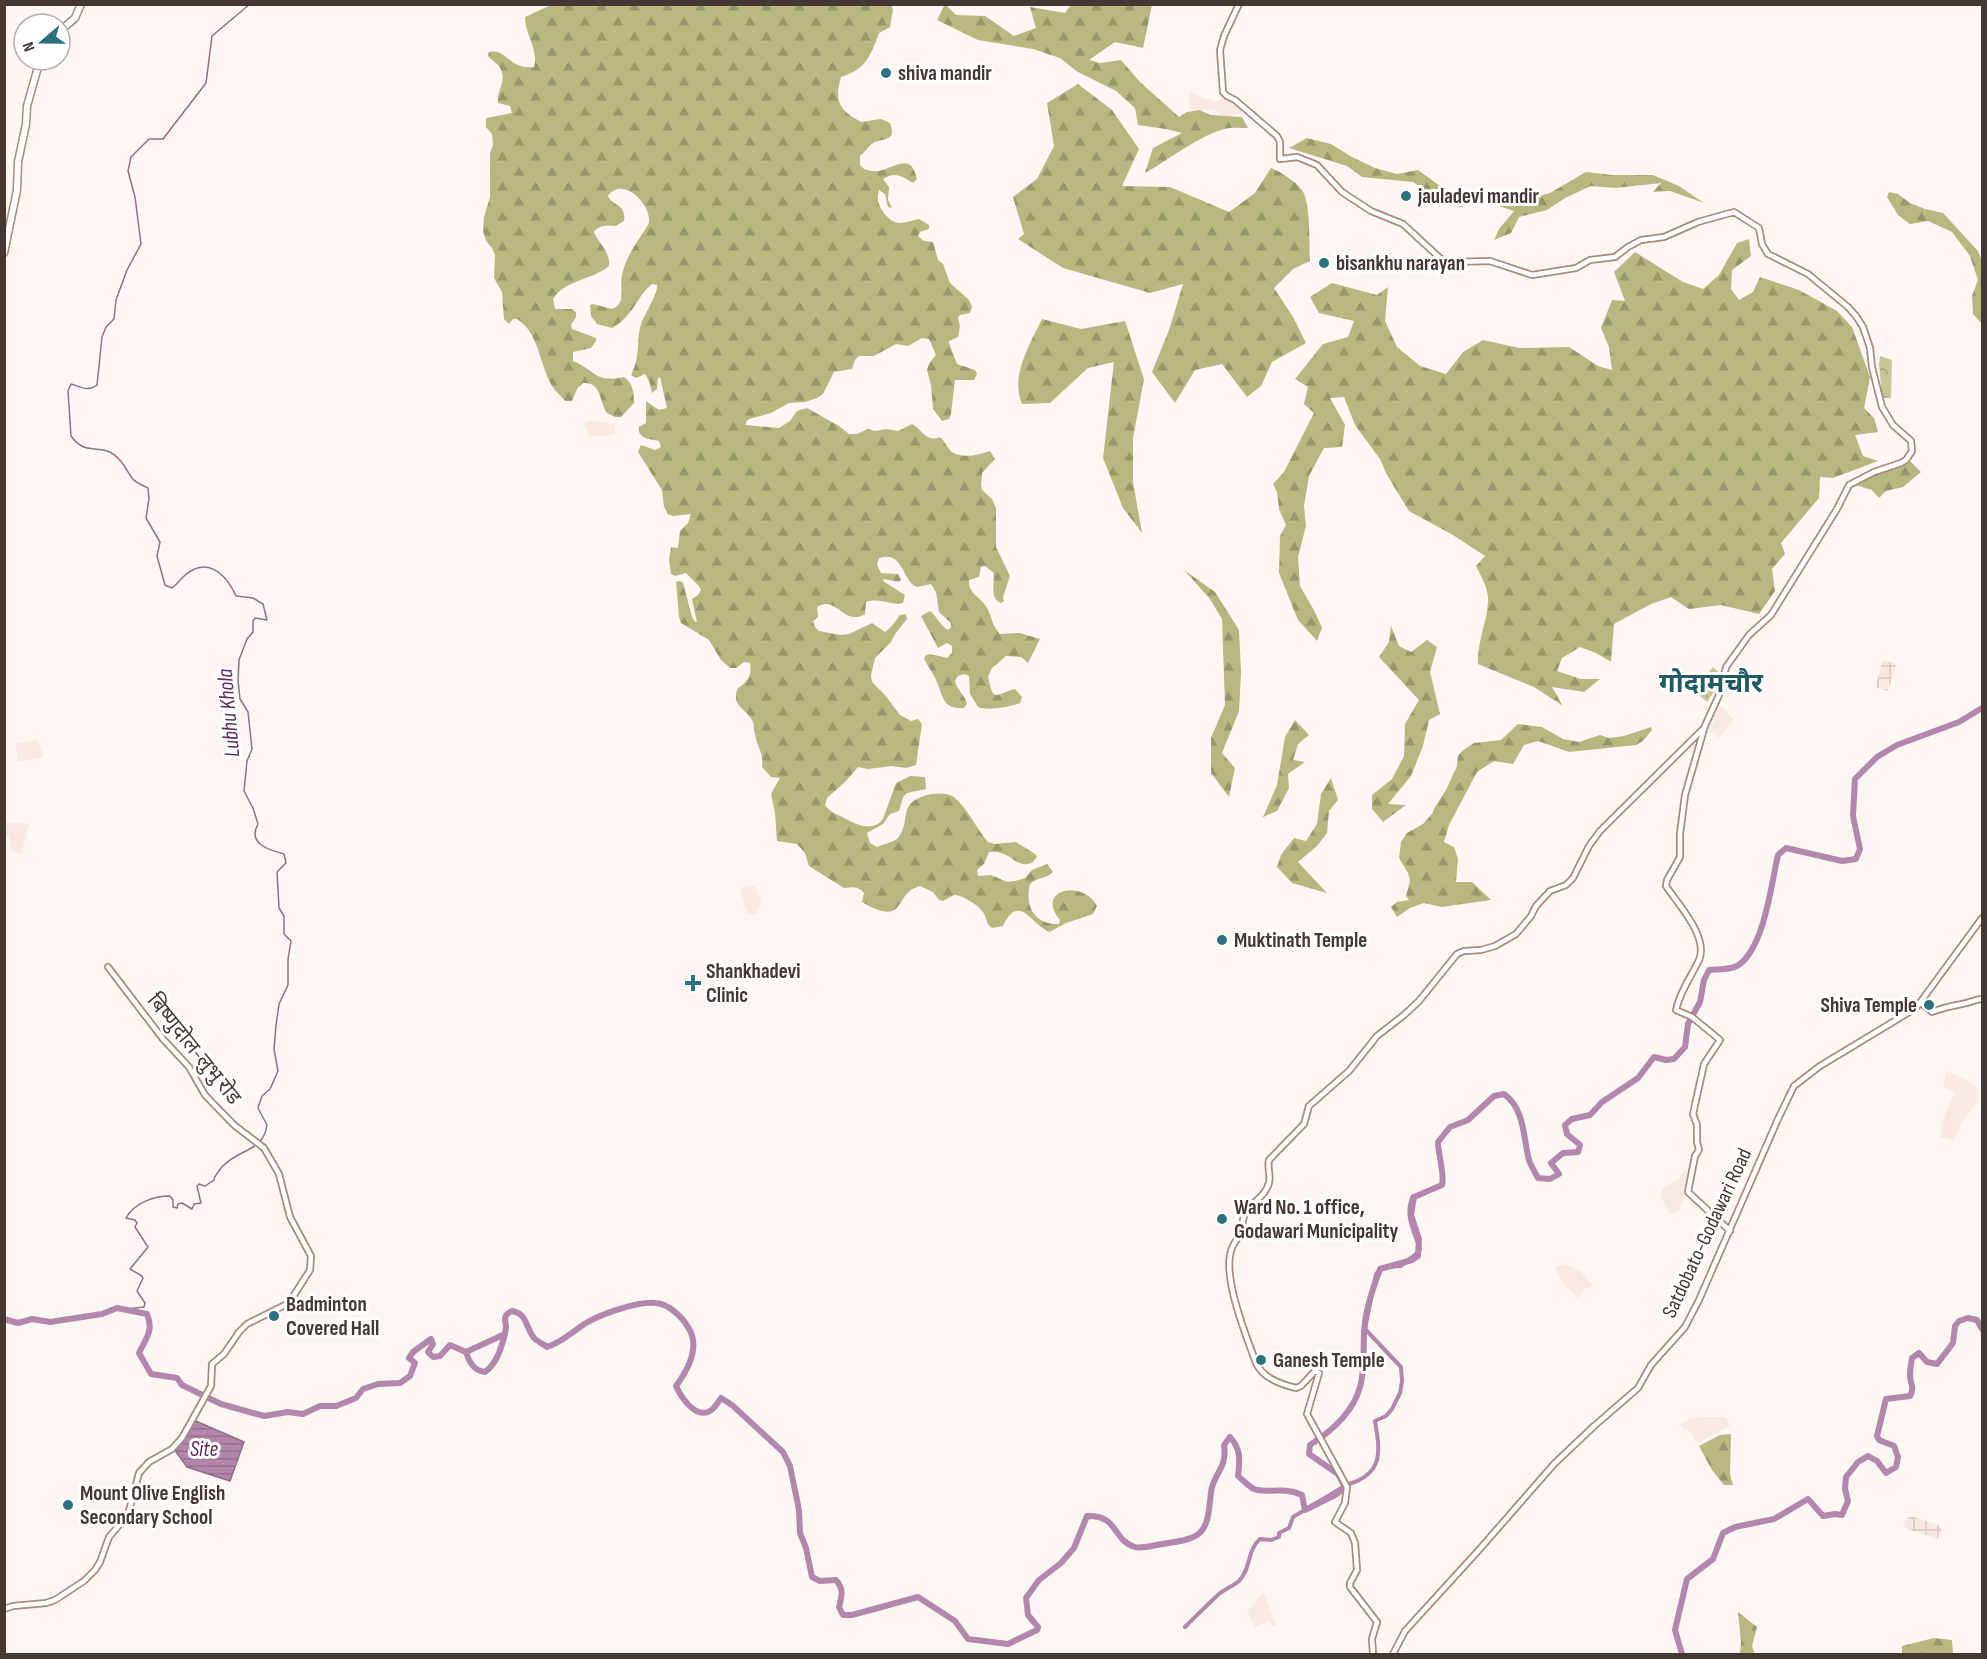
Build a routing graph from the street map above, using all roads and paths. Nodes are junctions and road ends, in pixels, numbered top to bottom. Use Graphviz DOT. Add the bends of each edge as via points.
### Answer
graph roads {
  1 [pos="81,4"];
  2 [pos="1239,4"];
  3 [pos="72,21"];
  4 [pos="37,72"];
  5 [pos="4,253"];
  6 [pos="1704,728"];
  7 [pos="1983,918"];
  8 [pos="108,967"];
  9 [pos="1983,999"];
  10 [pos="1921,1003"];
  11 [pos="1730,1230"];
  12 [pos="4,1609"];
  13 [pos="1373,1654"];
  14 [pos="1393,1654"];
  1 -- 3 [label="main road"];
  2 -- 6 [label="street" via="1220,50 1225,94 1277,136 1280,159 1297,156 1311,161 1342,192 1371,211 1403,224 1441,259 1490,261 1532,275 1570,270 1590,260 1616,257 1641,240 1664,237 1734,212 1759,228 1768,254 1808,274 1856,316 1870,348 1882,407 1911,441 1912,451 1906,460 1855,480 1846,488 1771,615 1749,635 1726,667"];
  4 -- 5 [label="main road" via="27,106 17,190"];
  6 -- 11 [label="street" via="1685,795 1680,857 1666,886 1701,943 1700,958 1682,989 1676,1010 1692,1017 1720,1040 1704,1064 1693,1114 1699,1150 1688,1192"];
  6 -- 13 [label="street" via="1600,831 1575,875 1566,885 1550,891 1522,928 1510,938 1481,950 1454,956 1419,1001 1377,1036 1349,1071 1309,1106 1304,1124 1269,1160 1269,1184 1245,1212 1242,1232 1231,1248 1230,1281 1261,1372 1296,1388 1316,1371 1319,1373 1307,1414 1347,1487 1345,1503 1335,1522 1351,1533 1355,1543 1357,1570 1350,1587 1377,1622"];
  7 -- 10 [label="street, Satdobato-Godawari Road"];
  8 -- 12 [label="street, बिष्णुदोल-लुभु रोड" via="189,1067 205,1095 261,1146 279,1174 290,1216 311,1256 310,1270 289,1303 247,1324 212,1364 210,1386 178,1444 139,1473 129,1511 109,1538 90,1575 55,1600"];
  9 -- 10 [label="street" via="1932,1012"];
  10 -- 11 [label="street, Satdobato-Godawari Road" via="1808,1073 1794,1086"];
  11 -- 14 [label="street, Satdobato-Godawari Road" via="1689,1320 1651,1365 1638,1388 1554,1464 1405,1630"];
}
